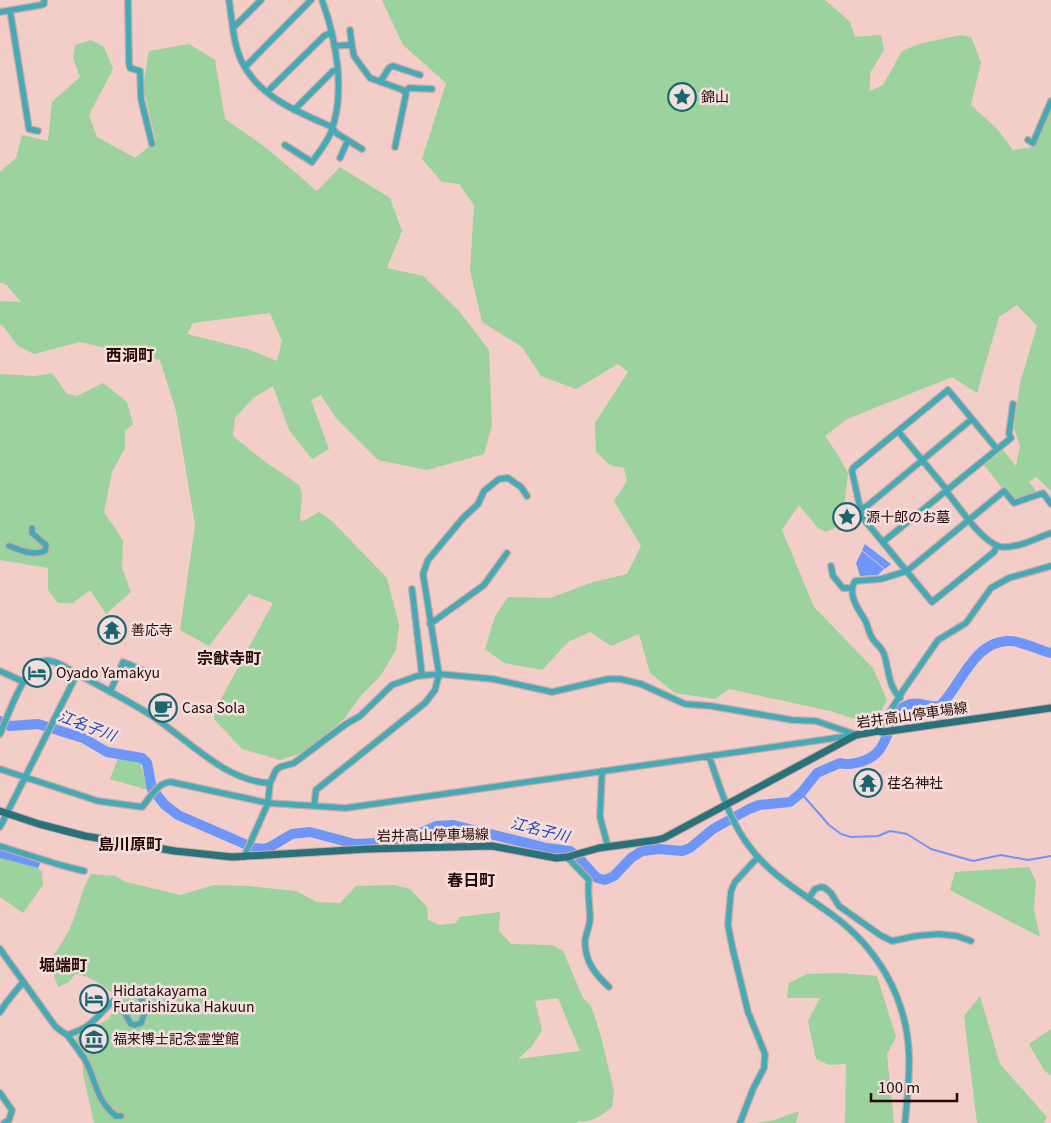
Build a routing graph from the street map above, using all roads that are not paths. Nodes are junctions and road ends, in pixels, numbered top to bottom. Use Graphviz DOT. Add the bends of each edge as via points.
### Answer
graph roads {
  1 [pos="44,0"];
  2 [pos="128,0"];
  3 [pos="229,0"];
  4 [pos="260,0"];
  5 [pos="311,0"];
  6 [pos="322,0"];
  7 [pos="10,10"];
  8 [pos="0,12"];
  9 [pos="234,27"];
  10 [pos="350,30"];
  11 [pos="332,32"];
  12 [pos="334,46"];
  13 [pos="352,46"];
  14 [pos="245,67"];
  15 [pos="338,70"];
  16 [pos="420,75"];
  17 [pos="380,82"];
  18 [pos="432,89"];
  19 [pos="267,92"];
  20 [pos="405,92"];
  21 [pos="1051,101"];
  22 [pos="294,110"];
  23 [pos="332,127"];
  24 [pos="38,131"];
  25 [pos="348,140"];
  26 [pos="1028,140"];
  27 [pos="152,144"];
  28 [pos="285,145"];
  29 [pos="394,147"];
  30 [pos="362,149"];
  31 [pos="340,158"];
  32 [pos="1013,404"];
  33 [pos="972,419"];
  34 [pos="898,431"];
  35 [pos="997,449"];
  36 [pos="922,460"];
  37 [pos="946,490"];
  38 [pos="527,496"];
  39 [pos="1051,504"];
  40 [pos="860,509"];
  41 [pos="970,520"];
  42 [pos="32,528"];
  43 [pos="1051,532"];
  44 [pos="883,542"];
  45 [pos="9,546"];
  46 [pos="997,546"];
  47 [pos="507,553"];
  48 [pos="831,566"];
  49 [pos="1051,566"];
  50 [pos="907,571"];
  51 [pos="852,588"];
  52 [pos="412,589"];
  53 [pos="430,624"];
  54 [pos="0,671"];
  55 [pos="77,674"];
  56 [pos="152,674"];
  57 [pos="439,674"];
  58 [pos="422,675"];
  59 [pos="24,682"];
  60 [pos="110,692"];
  61 [pos="900,698"];
  62 [pos="1051,708"];
  63 [pos="881,732"];
  64 [pos="0,734"];
  65 [pos="856,735"];
  66 [pos="709,756"];
  67 [pos="0,769"];
  68 [pos="602,771"];
  69 [pos="24,776"];
  70 [pos="270,783"];
  71 [pos="268,803"];
  72 [pos="726,804"];
  73 [pos="314,806"];
  74 [pos="3,812"];
  75 [pos="0,827"];
  76 [pos="0,846"];
  77 [pos="608,846"];
  78 [pos="568,856"];
  79 [pos="244,857"];
  80 [pos="758,857"];
  81 [pos="84,871"];
  82 [pos="808,898"];
  83 [pos="971,941"];
  84 [pos="0,949"];
  85 [pos="23,982"];
  86 [pos="609,988"];
  87 [pos="139,994"];
  88 [pos="0,1012"];
  89 [pos="67,1035"];
  90 [pos="0,1093"];
  91 [pos="121,1116"];
  92 [pos="4,1123"];
  93 [pos="740,1123"];
  94 [pos="905,1123"];
  1 -- 7 [label="street" via="41,5"];
  2 -- 27 [label="street" via="129,63 130,68 140,71 141,99"];
  3 -- 9 [label="street"];
  4 -- 9 [label="street"];
  5 -- 14 [label="street"];
  6 -- 11 [label="street"];
  7 -- 8 [label="street"];
  7 -- 24 [label="street" via="29,129"];
  9 -- 14 [label="street" via="238,51"];
  10 -- 13 [label="street"];
  11 -- 12 [label="street"];
  11 -- 19 [label="street"];
  12 -- 13 [label="street"];
  12 -- 15 [label="street"];
  13 -- 17 [label="street" via="354,56 368,76"];
  14 -- 19 [label="street"];
  15 -- 22 [label="street" via="333,71"];
  15 -- 23 [label="street" via="339,88"];
  16 -- 17 [label="street" via="393,66 388,68"];
  17 -- 20 [label="street"];
  18 -- 20 [label="street" via="410,88"];
  19 -- 22 [label="street"];
  20 -- 29 [label="street"];
  21 -- 26 [label="street" via="1033,143"];
  22 -- 23 [label="street"];
  23 -- 25 [label="street"];
  23 -- 28 [label="street" via="312,162"];
  25 -- 30 [label="street"];
  25 -- 31 [label="street"];
  32 -- 35 [label="street" via="1009,434 1012,438"];
  33 -- 34 [label="street" via="948,390"];
  33 -- 35 [label="street"];
  33 -- 36 [label="street"];
  34 -- 36 [label="street"];
  34 -- 40 [label="street" via="852,470"];
  35 -- 37 [label="street"];
  36 -- 37 [label="street"];
  36 -- 40 [label="street"];
  37 -- 41 [label="street"];
  37 -- 44 [label="street"];
  38 -- 53 [label="street" via="508,478 496,480 428,560 423,574"];
  39 -- 41 [label="street" via="1043,493 1014,503 1004,491"];
  40 -- 44 [label="street" via="862,517"];
  41 -- 46 [label="street" via="985,539"];
  41 -- 50 [label="street"];
  42 -- 45 [label="street" via="32,533 46,545 45,551 26,552"];
  43 -- 46 [label="street" via="1011,546"];
  44 -- 50 [label="street"];
  46 -- 50 [label="street" via="994,552 932,602"];
  47 -- 53 [label="street" via="482,586"];
  48 -- 51 [label="street" via="833,576 843,588"];
  49 -- 61 [label="street" via="1009,578 991,588 966,623 938,640"];
  50 -- 51 [label="street" via="882,579 855,581"];
  51 -- 61 [label="street" via="857,610 866,621 872,638 884,652 888,675"];
  52 -- 58 [label="street"];
  53 -- 57 [label="street"];
  54 -- 59 [label="street"];
  55 -- 59 [label="street" via="44,660 33,668"];
  55 -- 60 [label="street"];
  55 -- 69 [label="street"];
  56 -- 60 [label="street" via="123,662"];
  57 -- 58 [label="street"];
  57 -- 65 [label="street" via="493,679 552,692 620,679 641,684 685,704 816,721"];
  57 -- 73 [label="street" via="430,698 316,790"];
  58 -- 70 [label="street" via="392,685 365,712 294,763 278,768"];
  59 -- 64 [label="street"];
  60 -- 70 [label="street" via="155,718 215,763 249,779"];
  61 -- 63 [label="street"];
  62 -- 63 [label="main road, 岩井高山停車場線"];
  63 -- 65 [label="main road, 岩井高山停車場線"];
  65 -- 66 [label="street"];
  65 -- 72 [label="main road, 岩井高山停車場線"];
  66 -- 68 [label="street"];
  66 -- 72 [label="street"];
  67 -- 69 [label="street"];
  68 -- 73 [label="street" via="346,808"];
  68 -- 77 [label="street" via="600,818"];
  69 -- 71 [label="street" via="98,801 142,807 166,782"];
  69 -- 74 [label="street"];
  70 -- 71 [label="street"];
  71 -- 73 [label="street"];
  71 -- 79 [label="street"];
  72 -- 77 [label="main road, 岩井高山停車場線" via="658,840"];
  72 -- 80 [label="street"];
  74 -- 75 [label="street"];
  74 -- 79 [label="main road, 岩井高山停車場線" via="85,836"];
  76 -- 81 [label="street"];
  77 -- 78 [label="main road, 岩井高山停車場線"];
  78 -- 79 [label="main road, 岩井高山停車場線" via="550,857 492,846 359,849"];
  78 -- 86 [label="street" via="589,880 590,920 586,951 595,975"];
  80 -- 82 [label="street" via="784,882"];
  80 -- 93 [label="street" via="731,891 728,925 752,1026 765,1054 764,1068"];
  82 -- 83 [label="street" via="815,890 825,888 839,906 892,941 939,934"];
  82 -- 94 [label="street" via="850,928 867,945 897,995 906,1024 909,1053"];
  84 -- 85 [label="street"];
  85 -- 88 [label="street"];
  85 -- 89 [label="street" via="55,1026"];
  87 -- 89 [label="street" via="146,1009 141,1023 131,1024 118,1002 113,1001 94,1022"];
  89 -- 91 [label="street" via="83,1057 101,1102 116,1116"];
  90 -- 92 [label="street" via="12,1110 9,1120"];
}
